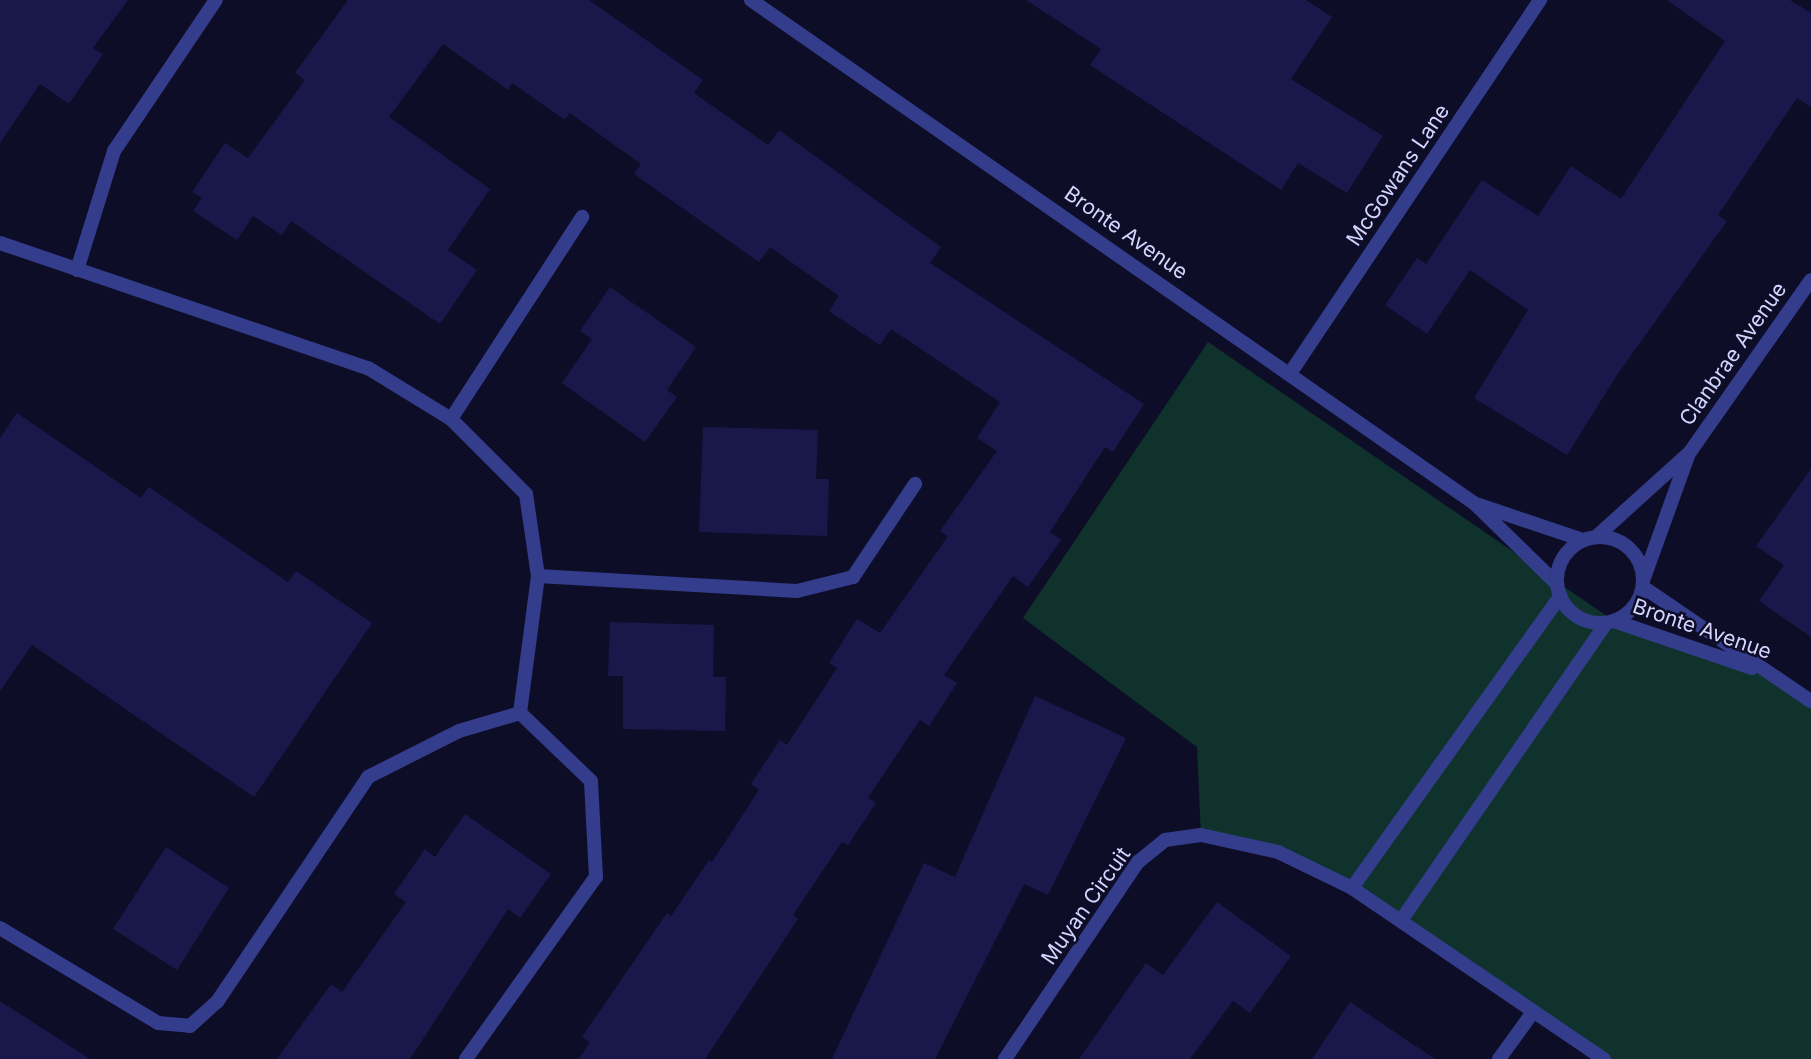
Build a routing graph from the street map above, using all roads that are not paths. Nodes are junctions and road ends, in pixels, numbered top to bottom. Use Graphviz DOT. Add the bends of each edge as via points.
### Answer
graph roads {
  1 [pos="216,0"];
  2 [pos="751,0"];
  3 [pos="1540,0"];
  4 [pos="582,217"];
  5 [pos="0,243"];
  6 [pos="77,270"];
  7 [pos="1811,280"];
  8 [pos="1291,372"];
  9 [pos="451,419"];
  10 [pos="1690,452"];
  11 [pos="915,484"];
  12 [pos="1474,503"];
  13 [pos="1589,539"];
  14 [pos="538,576"];
  15 [pos="1643,582"];
  16 [pos="1558,590"];
  17 [pos="1609,623"];
  18 [pos="1776,677"];
  19 [pos="1811,701"];
  20 [pos="520,713"];
  21 [pos="1352,888"];
  22 [pos="1402,919"];
  23 [pos="0,928"];
  24 [pos="1533,1012"];
  25 [pos="466,1059"];
  26 [pos="1005,1059"];
  27 [pos="1499,1059"];
  28 [pos="1604,1059"];
  1 -- 6 [label="street" via="114,151"];
  2 -- 8 [label="street, Bronte Avenue"];
  3 -- 8 [label="street, McGowans Lane"];
  4 -- 9 [label="street"];
  5 -- 6 [label="street"];
  6 -- 9 [label="street" via="368,368"];
  7 -- 10 [label="street, Clanbrae Avenue"];
  8 -- 12 [label="street, Bronte Avenue"];
  9 -- 14 [label="street" via="526,494"];
  10 -- 13 [label="street, Clanbrae Avenue"];
  10 -- 15 [label="street, Clanbrae Avenue"];
  11 -- 14 [label="street" via="853,577 808,588"];
  12 -- 13 [label="street, Bronte Avenue"];
  12 -- 16 [label="street, Bronte Avenue"];
  13 -- 15 [label="street" via="1623,543 1641,564"];
  13 -- 16 [label="street" via="1563,558"];
  14 -- 20 [label="street"];
  15 -- 17 [label="street" via="1633,609"];
  15 -- 18 [label="street, Bronte Avenue"];
  16 -- 17 [label="street" via="1579,618"];
  16 -- 21 [label="street"];
  17 -- 18 [label="street, Bronte Avenue" via="1661,633"];
  17 -- 22 [label="street"];
  18 -- 19 [label="street, Bronte Avenue"];
  20 -- 23 [label="street" via="459,731 368,777 217,1002 190,1026 158,1023"];
  20 -- 25 [label="street" via="591,781 596,877"];
  21 -- 22 [label="street, Muyan Circuit"];
  21 -- 26 [label="street, Muyan Circuit" via="1278,852 1201,835 1166,841 1138,862"];
  22 -- 24 [label="street, Muyan Circuit"];
  24 -- 27 [label="street"];
  24 -- 28 [label="street, Muyan Circuit"];
}
